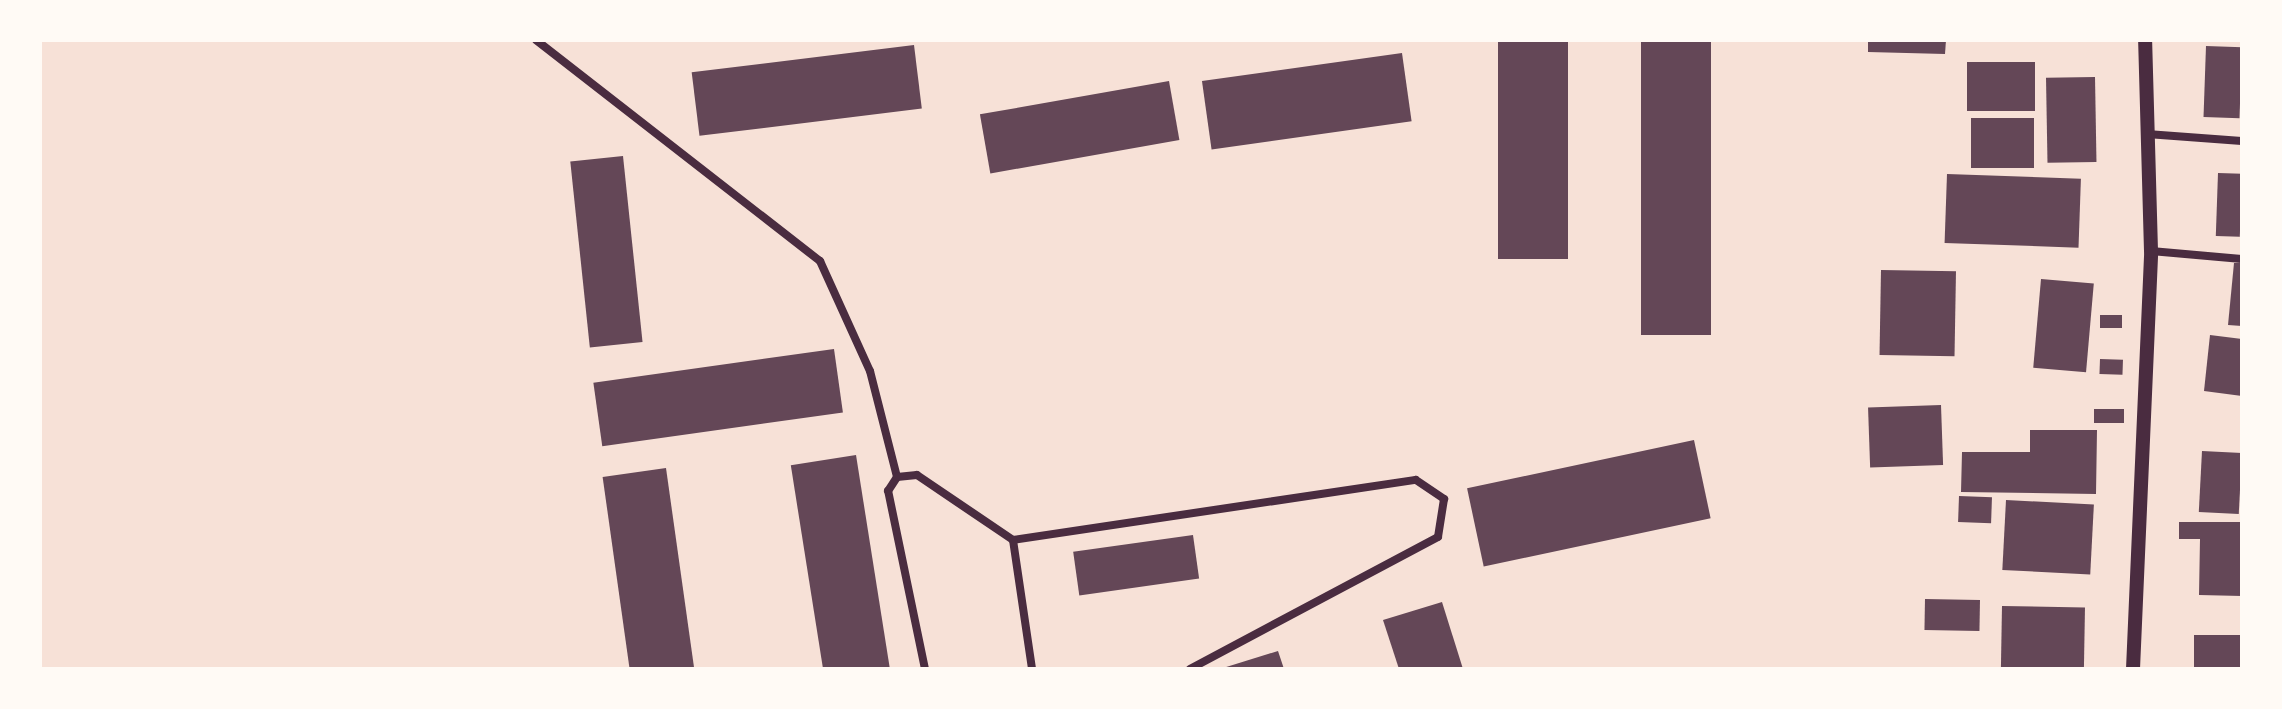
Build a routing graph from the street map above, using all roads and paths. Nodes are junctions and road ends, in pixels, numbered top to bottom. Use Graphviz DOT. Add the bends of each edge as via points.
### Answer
graph roads {
  1 [pos="536,40"];
  2 [pos="2145,40"];
  3 [pos="2147,134"];
  4 [pos="2242,141"];
  5 [pos="2151,251"];
  6 [pos="2242,259"];
  7 [pos="897,477"];
  8 [pos="1013,540"];
  9 [pos="925,669"];
  10 [pos="1032,669"];
  11 [pos="1190,669"];
  12 [pos="2133,669"];
  1 -- 7 [label="street" via="820,261 870,371"];
  2 -- 3 [label="street"];
  3 -- 4 [label="street"];
  3 -- 5 [label="street"];
  5 -- 6 [label="street"];
  5 -- 12 [label="street"];
  7 -- 8 [label="street" via="917,475"];
  7 -- 9 [label="street" via="888,491"];
  8 -- 10 [label="street"];
  8 -- 11 [label="street" via="1416,480 1444,499 1438,537"];
}
